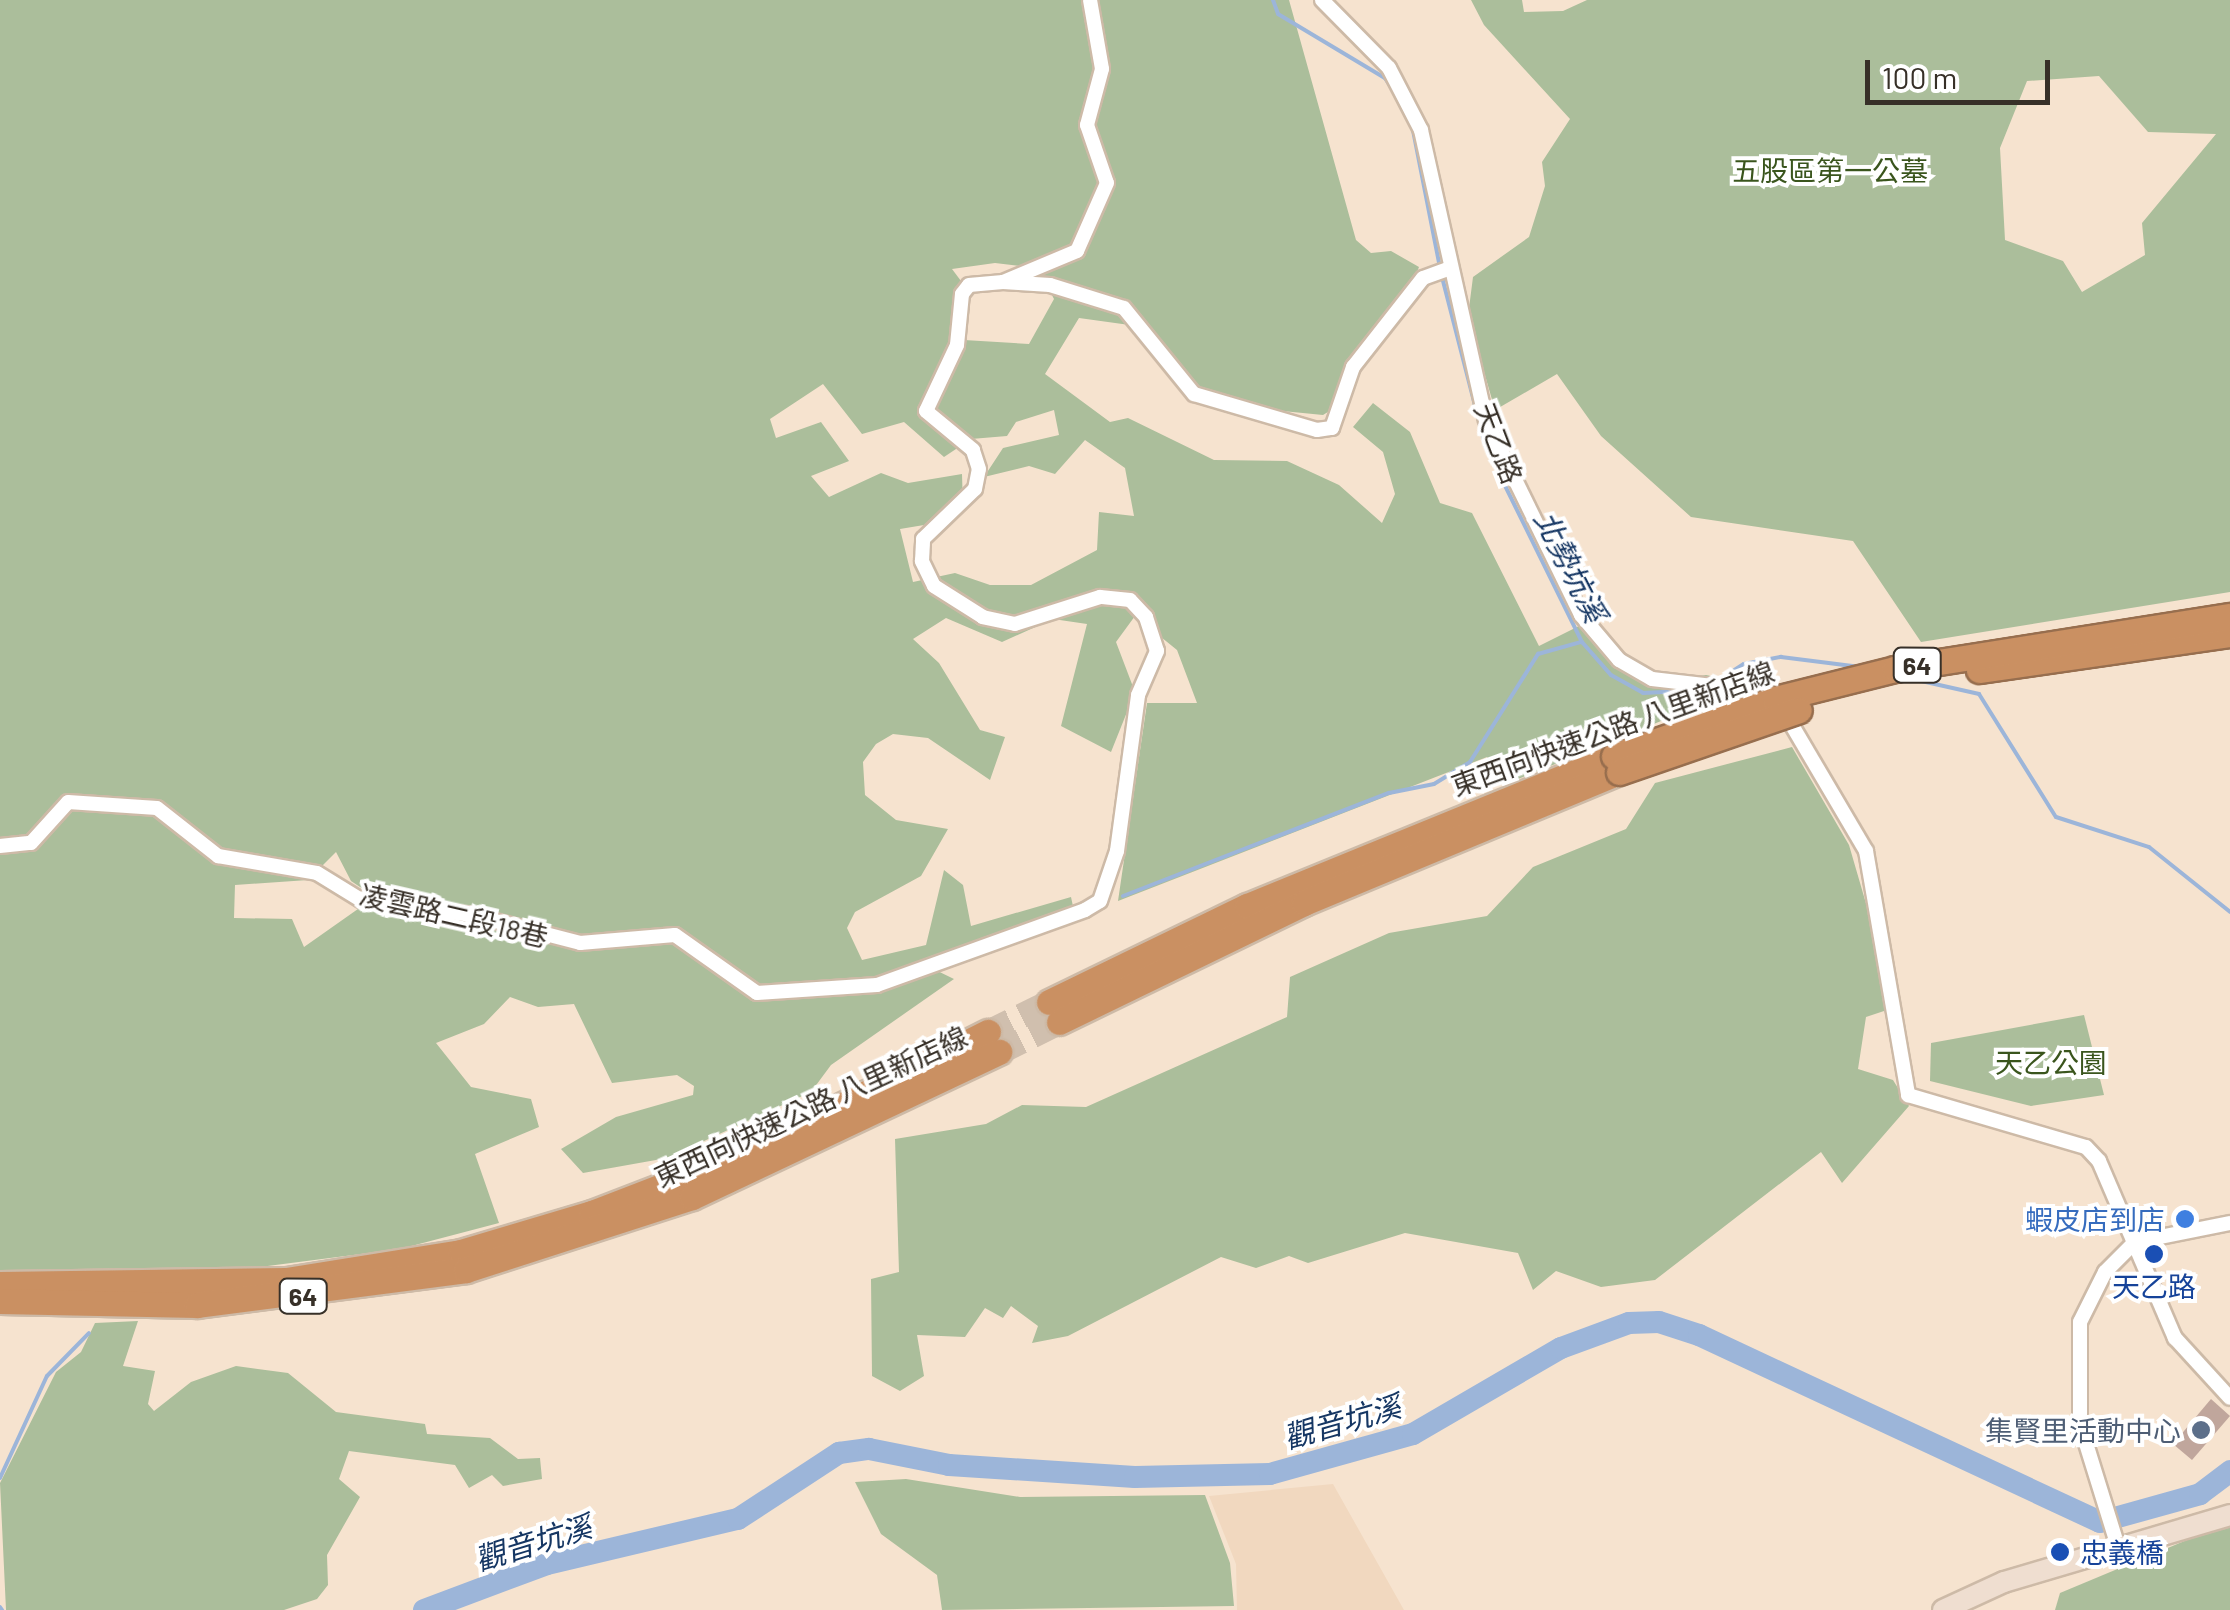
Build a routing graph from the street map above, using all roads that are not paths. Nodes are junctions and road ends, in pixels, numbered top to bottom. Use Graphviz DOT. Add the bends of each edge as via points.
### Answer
graph roads {
  1 [pos="1090,0"];
  2 [pos="1322,0"];
  3 [pos="1450,268"];
  4 [pos="1004,282"];
  5 [pos="2230,616"];
  6 [pos="2230,634"];
  7 [pos="1616,764"];
  8 [pos="0,846"];
  9 [pos="1054,1012"];
  10 [pos="994,1042"];
  11 [pos="595,1222"];
  12 [pos="2230,1223"];
  13 [pos="2135,1242"];
  14 [pos="0,1284"];
  15 [pos="0,1301"];
  16 [pos="2230,1398"];
  17 [pos="2230,1515"];
  18 [pos="2117,1543"];
  19 [pos="1943,1610"];
  1 -- 4 [label="street" via="1102,68 1087,125 1106,183 1077,251"];
  2 -- 3 [label="street, 天乙路" via="1372,46 1409,104"];
  3 -- 4 [label="street" via="1422,278 1353,366 1332,428 1317,430 1194,394 1124,308 1050,285"];
  3 -- 13 [label="street, 天乙路" via="1498,450 1596,637 1652,678 1773,692 1861,835 1901,1019 1908,1095 2086,1148"];
  4 -- 8 [label="street, 凌雲路二段18巷" via="969,286 962,294 957,345 926,411 974,450 979,469 974,489 924,539 922,561 934,586 983,617 1015,624 1100,597 1130,600 1146,617 1157,651 1138,695 1116,851 1100,900 1085,910 877,986 757,992 676,935 580,943 472,915 361,900 317,873 218,856 157,808 68,802 31,843"];
  5 -- 7 [label="highway, 東西向快速公路 八里新店線 / 64, bridge" via="1861,677"];
  6 -- 7 [label="highway, 東西向快速公路 八里新店線 / 64, bridge" via="1898,685"];
  7 -- 9 [label="highway, 東西向快速公路 八里新店線 / 64" via="1247,906"];
  10 -- 11 [label="highway, 東西向快速公路 八里新店線 / 64" via="855,1114"];
  11 -- 14 [label="highway, 東西向快速公路 八里新店線 / 64" via="286,1280"];
  11 -- 15 [label="highway, 東西向快速公路 八里新店線 / 64" via="466,1270 289,1297 197,1305"];
  12 -- 13 [label="street"];
  13 -- 16 [label="street, 天乙路" via="2175,1338"];
  13 -- 18 [label="street" via="2088,1298 2080,1322 2080,1424"];
  17 -- 18 [label="street"];
  18 -- 19 [label="street"];
}
